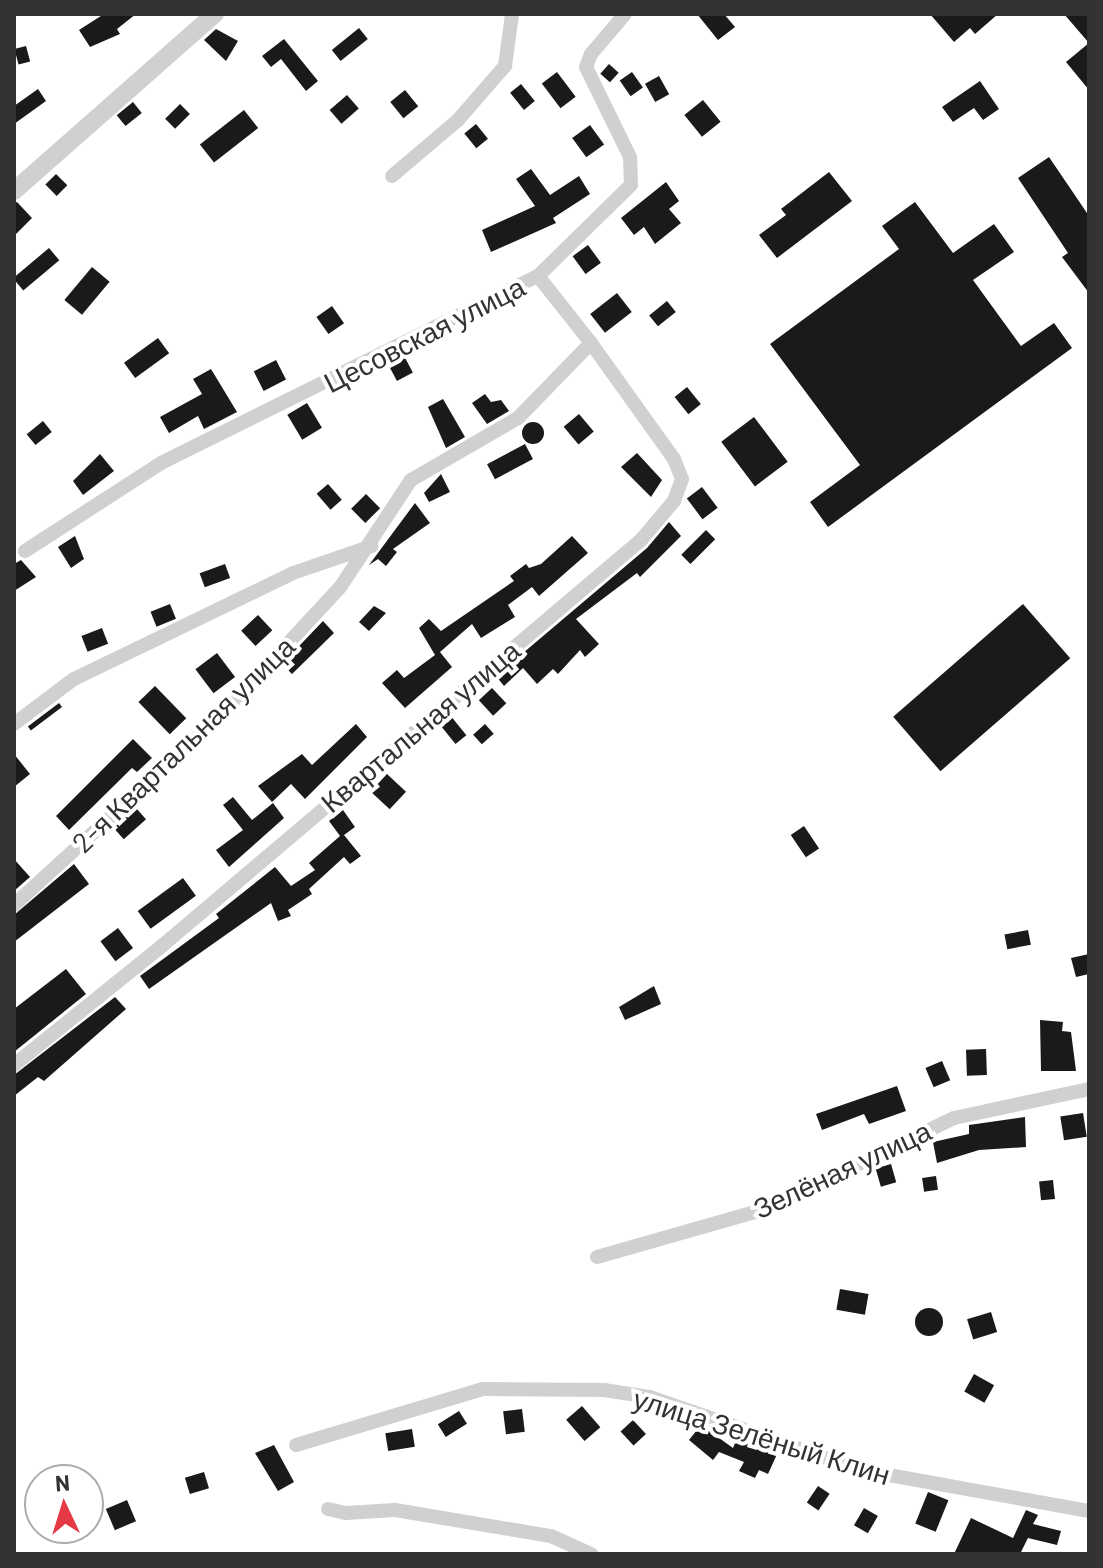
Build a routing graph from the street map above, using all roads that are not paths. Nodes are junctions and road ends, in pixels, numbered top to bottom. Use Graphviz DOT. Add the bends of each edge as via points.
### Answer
graph roads {
  1 [pos="215,14"];
  2 [pos="512,14"];
  3 [pos="625,14"];
  4 [pos="392,176"];
  5 [pos="14,191"];
  6 [pos="538,276"];
  7 [pos="591,343"];
  8 [pos="372,546"];
  9 [pos="25,551"];
  10 [pos="14,724"];
  11 [pos="14,905"];
  12 [pos="14,1065"];
  13 [pos="1089,1089"];
  14 [pos="597,1257"];
  15 [pos="296,1445"];
  16 [pos="328,1509"];
  17 [pos="1089,1511"];
  18 [pos="591,1554"];
  1 -- 5 [label="street"];
  2 -- 4 [label="street" via="505,66 458,120"];
  3 -- 6 [label="street, Цесовская улица" via="586,67 630,157 631,185"];
  6 -- 7 [label="street"];
  6 -- 9 [label="street, Цесовская улица" via="161,463"];
  7 -- 8 [label="street, 2-я Квартальная улица" via="518,418 411,480"];
  7 -- 12 [label="street, Квартальная улица" via="677,465 682,487 674,501 641,540"];
  8 -- 10 [label="street" via="293,573 74,679"];
  8 -- 11 [label="street, 2-я Квартальная улица" via="351,576 218,719"];
  13 -- 14 [label="street, Зелёная улица" via="954,1118 765,1209"];
  15 -- 17 [label="street, улица Зелёный Клин" via="483,1389 604,1390 650,1397 861,1470"];
  16 -- 18 [label="street" via="395,1510 551,1536"];
}
